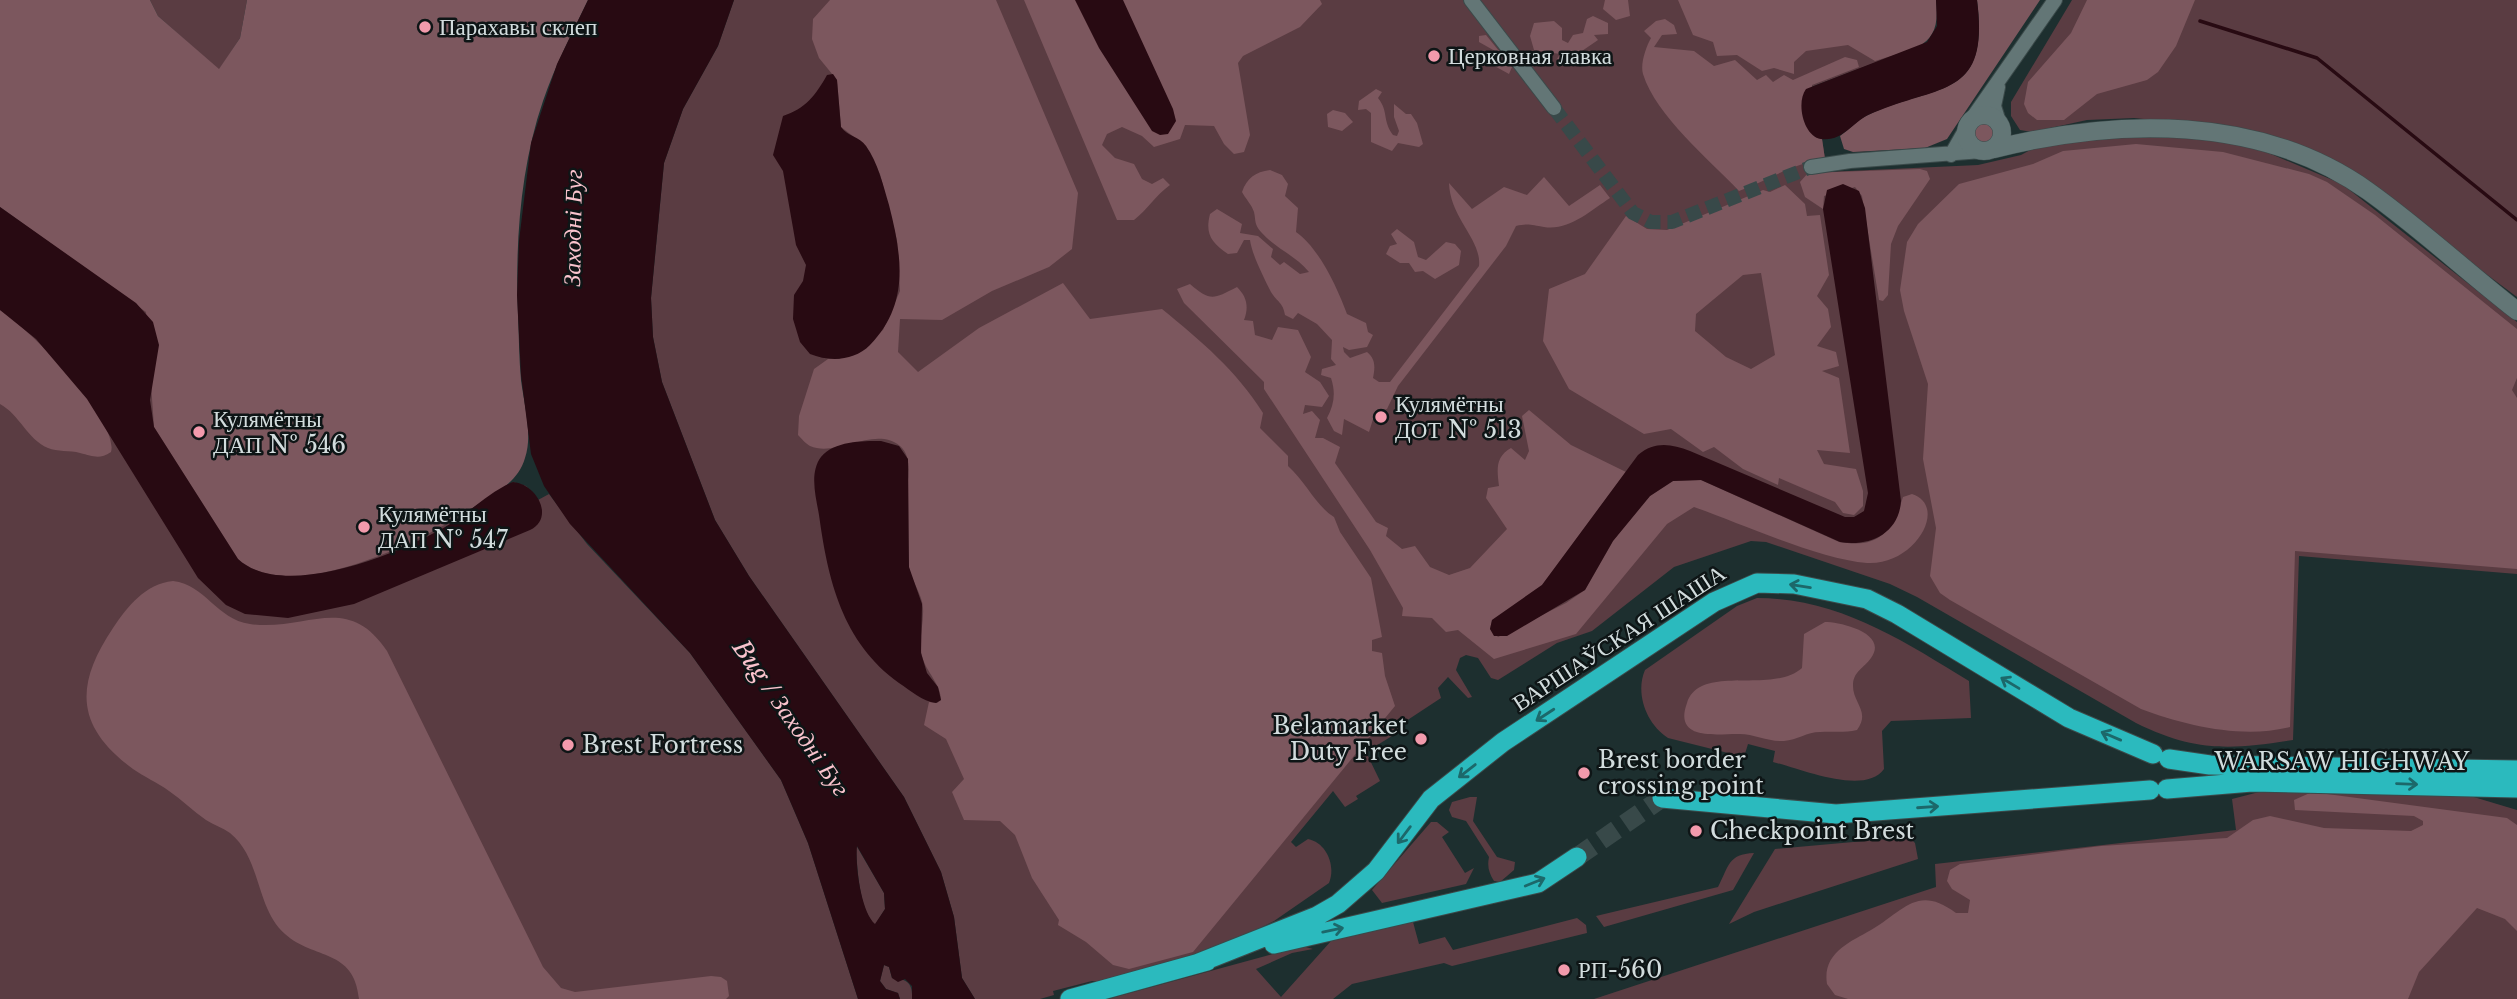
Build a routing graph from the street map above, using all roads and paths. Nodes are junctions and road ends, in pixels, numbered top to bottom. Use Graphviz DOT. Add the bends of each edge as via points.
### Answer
graph roads {
  1 [pos="1471,0"];
  2 [pos="2055,0"];
  3 [pos="2000,79"];
  4 [pos="1554,108"];
  5 [pos="1999,122"];
  6 [pos="1969,123"];
  7 [pos="2036,139"];
  8 [pos="1988,150"];
  9 [pos="1951,155"];
  10 [pos="1811,167"];
  11 [pos="2517,311"];
  12 [pos="2517,770"];
  13 [pos="2517,788"];
  14 [pos="1662,798"];
  15 [pos="1577,857"];
  16 [pos="1196,964"];
  17 [pos="1070,999"];
  1 -- 4 [label="street"];
  2 -- 3 [label="street"];
  3 -- 5 [label="street" via="1994,106"];
  3 -- 6 [label="street"];
  5 -- 6 [label="street" via="1989,116"];
  5 -- 7 [label="street" via="2019,136"];
  5 -- 8 [label="street" via="2003,134"];
  6 -- 8 [label="street" via="1969,143"];
  6 -- 9 [label="street"];
  7 -- 8 [label="street"];
  7 -- 11 [label="street" via="2100,128 2155,127 2218,135 2283,151 2325,167 2367,191"];
  8 -- 9 [label="street"];
  9 -- 10 [label="street"];
  12 -- 16 [label="highway, ВАРШАЎСКАЯ ШАША, one-way" via="2210,765 2161,756 2069,718 1867,599 1794,584 1757,583 1714,602 1493,750 1431,799 1376,872 1338,904"];
  14 -- 13 [label="highway, WARSAW HIGHWAY, one-way" via="1836,814 2252,782"];
  16 -- 15 [label="highway, ВАРШАЎСКАЯ ШАША, one-way" via="1538,883"];
  16 -- 17 [label="highway, ВАРШАЎСКАЯ ШАША"];
}
